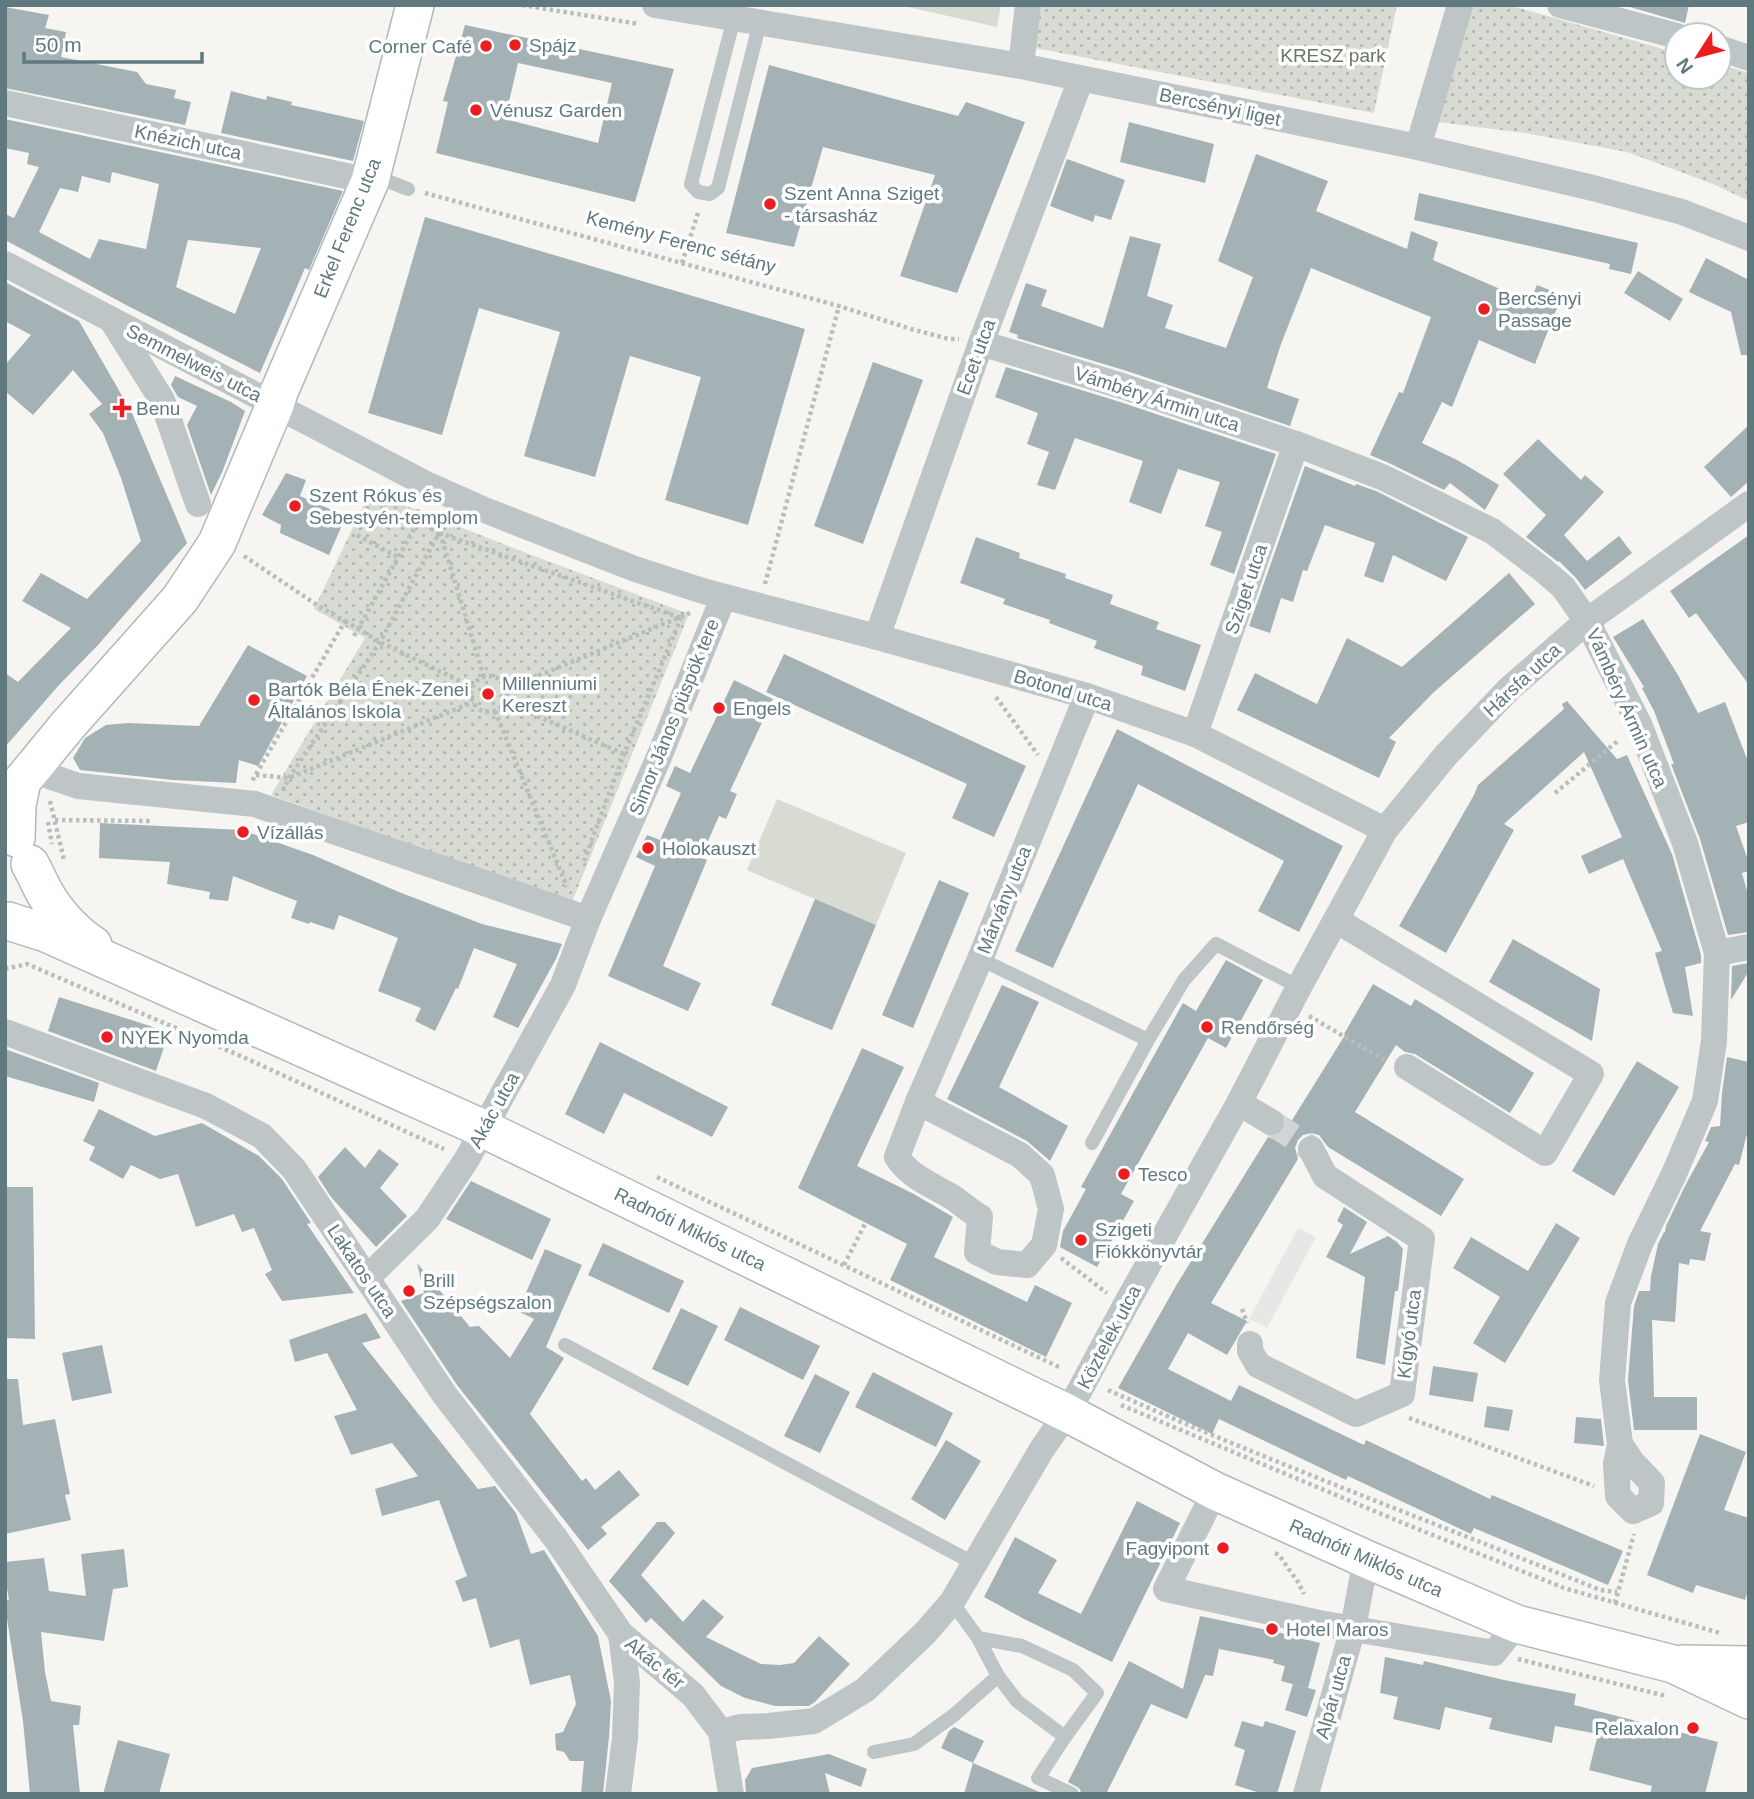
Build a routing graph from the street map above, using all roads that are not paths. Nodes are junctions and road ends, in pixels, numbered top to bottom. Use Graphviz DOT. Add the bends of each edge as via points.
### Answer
graph roads {
  1 [pos="415,5"];
  2 [pos="1028,5"];
  3 [pos="1460,5"];
  4 [pos="1560,5"];
  5 [pos="651,15"];
  6 [pos="734,18"];
  7 [pos="761,22"];
  8 [pos="1663,32"];
  9 [pos="1021,66"];
  10 [pos="1081,79"];
  11 [pos="5,103"];
  12 [pos="1418,147"];
  13 [pos="370,181"];
  14 [pos="408,188"];
  15 [pos="1749,238"];
  16 [pos="5,264"];
  17 [pos="112,320"];
  18 [pos="981,343"];
  19 [pos="275,405"];
  20 [pos="1296,444"];
  21 [pos="198,504"];
  22 [pos="1749,504"];
  23 [pos="723,598"];
  24 [pos="1587,621"];
  25 [pos="877,637"];
  26 [pos="1087,695"];
  27 [pos="1195,734"];
  28 [pos="38,762"];
  29 [pos="1385,830"];
  30 [pos="34,848"];
  31 [pos="588,919"];
  32 [pos="1336,920"];
  33 [pos="7,922"];
  34 [pos="1749,947"];
  35 [pos="1717,953"];
  36 [pos="980,959"];
  37 [pos="157,984"];
  38 [pos="1295,996"];
  39 [pos="5,1032"];
  40 [pos="1148,1040"];
  41 [pos="1407,1067"];
  42 [pos="918,1102"];
  43 [pos="1239,1103"];
  44 [pos="1270,1122"];
  45 [pos="1091,1143"];
  46 [pos="475,1144"];
  47 [pos="1311,1149"];
  48 [pos="367,1278"];
  49 [pos="1250,1344"];
  50 [pos="565,1345"];
  51 [pos="1083,1396"];
  52 [pos="1620,1444"];
  53 [pos="1215,1491"];
  54 [pos="1366,1559"];
  55 [pos="975,1564"];
  56 [pos="952,1602"];
  57 [pos="1517,1625"];
  58 [pos="1353,1628"];
  59 [pos="621,1634"];
  60 [pos="978,1638"];
  61 [pos="1749,1665"];
  62 [pos="998,1676"];
  63 [pos="1674,1681"];
  64 [pos="1749,1700"];
  65 [pos="721,1732"];
  66 [pos="1065,1737"];
  67 [pos="874,1752"];
  68 [pos="618,1794"];
  69 [pos="731,1794"];
  70 [pos="1072,1794"];
  71 [pos="1306,1794"];
  1 -- 13 [label="street, Erkel Ferenc utca"];
  2 -- 9 [label="street"];
  3 -- 12 [label="street"];
  4 -- 8 [label="street"];
  5 -- 6 [label="street, Bercsényi liget"];
  6 -- 7 [label="street, Bercsényi liget"];
  6 -- 7 [label="lane" via="691,184 698,192 710,194 718,188"];
  7 -- 9 [label="street, Bercsényi liget"];
  9 -- 10 [label="street, Bercsényi liget"];
  10 -- 12 [label="street, Bercsényi liget"];
  10 -- 18 [label="street, Ecet utca"];
  11 -- 13 [label="street, Knézich utca"];
  12 -- 15 [label="street, Bercsényi liget" via="1682,212"];
  13 -- 14 [label="lane"];
  13 -- 19 [label="street, Erkel Ferenc utca"];
  16 -- 17 [label="street, Semmelweis utca"];
  17 -- 19 [label="street, Semmelweis utca"];
  17 -- 21 [label="street, Semmelweis utca" via="162,400"];
  18 -- 20 [label="street, Vámbéry Ármin utca"];
  18 -- 25 [label="street, Ecet utca"];
  19 -- 23 [label="street, Simor János püspök tere" via="482,509"];
  19 -- 28 [label="street" via="217,542 180,599"];
  20 -- 24 [label="street, Vámbéry Ármin utca" via="1382,477 1492,531 1563,587"];
  20 -- 27 [label="street, Sziget utca"];
  22 -- 24 [label="street, Hársfa utca"];
  23 -- 25 [label="street, Botond utca"];
  23 -- 31 [label="street, Simor János püspök tere"];
  24 -- 29 [label="street, Hársfa utca" via="1509,689 1446,755"];
  24 -- 35 [label="street, Vámbéry Ármin utca" via="1639,724 1685,842"];
  25 -- 26 [label="street, Botond utca"];
  26 -- 27 [label="street, Botond utca"];
  26 -- 36 [label="street, Márvány utca"];
  27 -- 29 [label="street, Botond utca"];
  28 -- 30 [label="street" via="20,788"];
  28 -- 31 [label="street" via="49,776 78,786 255,804"];
  29 -- 32 [label="street, Köztelek utca"];
  30 -- 33 [label="street" via="29,894"];
  30 -- 37 [label="street, Radnóti Miklós utca" via="46,895 59,914 85,939"];
  31 -- 46 [label="street, Akác utca" via="563,985"];
  32 -- 38 [label="street, Köztelek utca"];
  32 -- 41 [label="street" via="1591,1074 1545,1153"];
  33 -- 37 [label="street, Radnóti Miklós utca" via="46,933"];
  34 -- 35 [label="street"];
  35 -- 52 [label="street, Vámbéry Ármin utca" via="1714,1041 1705,1101 1618,1303 1612,1380"];
  36 -- 40 [label="lane"];
  36 -- 42 [label="street, Márvány utca"];
  37 -- 46 [label="street, Radnóti Miklós utca"];
  38 -- 40 [label="lane" via="1216,944 1184,980"];
  38 -- 43 [label="street, Köztelek utca"];
  39 -- 48 [label="street, Lakatos utca" via="206,1106 262,1136 294,1169"];
  40 -- 45 [label="lane"];
  42 -- 42 [label="street, Márvány utca" via="1020,1155 1042,1175 1051,1209 1044,1245 1027,1265 997,1262 977,1252 980,1217 904,1168 897,1157"];
  43 -- 44 [label="street"];
  43 -- 51 [label="street, Köztelek utca" via="1125,1306"];
  46 -- 48 [label="street, Akác utca" via="428,1219"];
  46 -- 51 [label="street, Radnóti Miklós utca"];
  47 -- 49 [label="street, Kígyó utca" via="1325,1176 1422,1239 1402,1394 1356,1414 1258,1365"];
  48 -- 59 [label="street, Lakatos utca" via="444,1394 556,1539"];
  50 -- 55 [label="lane"];
  51 -- 53 [label="street, Radnóti Miklós utca"];
  51 -- 55 [label="street, Köztelek utca" via="1042,1449"];
  52 -- 52 [label="street, Vámbéry Ármin utca" via="1652,1483 1651,1503 1633,1511 1618,1496"];
  53 -- 54 [label="street, Radnóti Miklós utca"];
  53 -- 58 [label="street" via="1166,1589"];
  54 -- 57 [label="street, Radnóti Miklós utca"];
  54 -- 58 [label="street, Alpár utca"];
  55 -- 56 [label="street, Köztelek utca"];
  56 -- 60 [label="lane"];
  56 -- 65 [label="street, Köztelek utca" via="865,1690 814,1721"];
  57 -- 58 [label="street" via="1494,1653"];
  57 -- 63 [label="street, Radnóti Miklós utca"];
  58 -- 71 [label="street, Alpár utca"];
  59 -- 65 [label="street, Akác tér" via="693,1695"];
  59 -- 68 [label="street, Akác tér" via="627,1682"];
  60 -- 62 [label="lane"];
  60 -- 66 [label="lane" via="1022,1646 1073,1670 1097,1693"];
  61 -- 63 [label="street, Radnóti Miklós utca"];
  62 -- 66 [label="lane" via="1017,1701"];
  62 -- 67 [label="lane" via="914,1744"];
  63 -- 64 [label="street, Radnóti Miklós utca"];
  65 -- 69 [label="street, Akác tér"];
  66 -- 70 [label="lane" via="1038,1778"];
}
